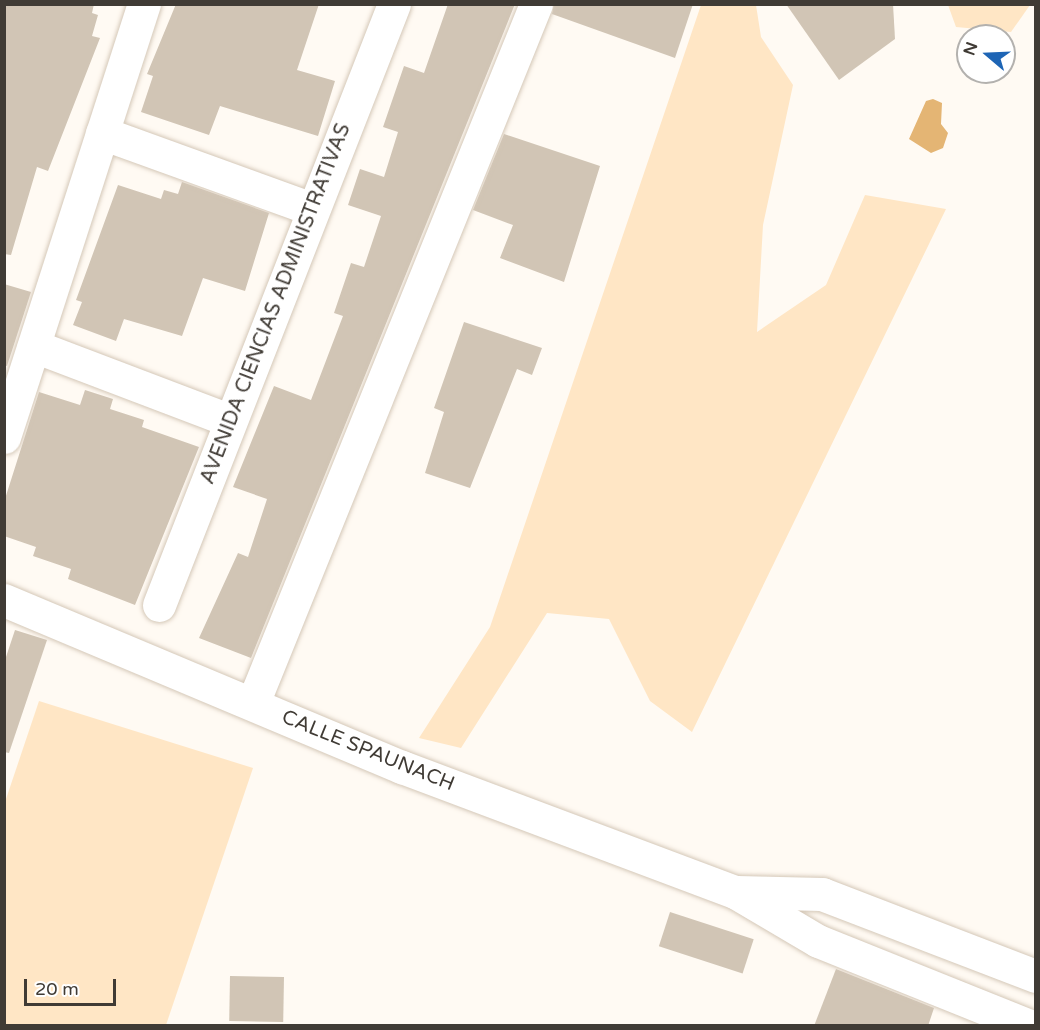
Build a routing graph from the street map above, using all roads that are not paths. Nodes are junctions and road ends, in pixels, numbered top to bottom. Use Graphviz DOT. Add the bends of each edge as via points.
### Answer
graph roads {
  1 [pos="144,4"];
  2 [pos="394,4"];
  3 [pos="536,4"];
  4 [pos="102,133"];
  5 [pos="312,209"];
  6 [pos="34,346"];
  7 [pos="229,420"];
  8 [pos="4,437"];
  9 [pos="4,600"];
  10 [pos="159,605"];
  11 [pos="253,703"];
  12 [pos="735,892"];
  13 [pos="1035,976"];
  14 [pos="1029,1026"];
  1 -- 4 [label="street"];
  2 -- 5 [label="street, AVENIDA CIENCIAS ADMINISTRATIVAS"];
  3 -- 11 [label="street"];
  4 -- 5 [label="street"];
  4 -- 6 [label="street"];
  5 -- 7 [label="street, AVENIDA CIENCIAS ADMINISTRATIVAS"];
  6 -- 7 [label="street"];
  6 -- 8 [label="street"];
  7 -- 10 [label="street, AVENIDA CIENCIAS ADMINISTRATIVAS"];
  9 -- 11 [label="street, CALLE SPAUNACH"];
  11 -- 12 [label="street, CALLE SPAUNACH" via="402,766"];
  12 -- 13 [label="street" via="822,894"];
  12 -- 14 [label="street" via="818,941"];
}
